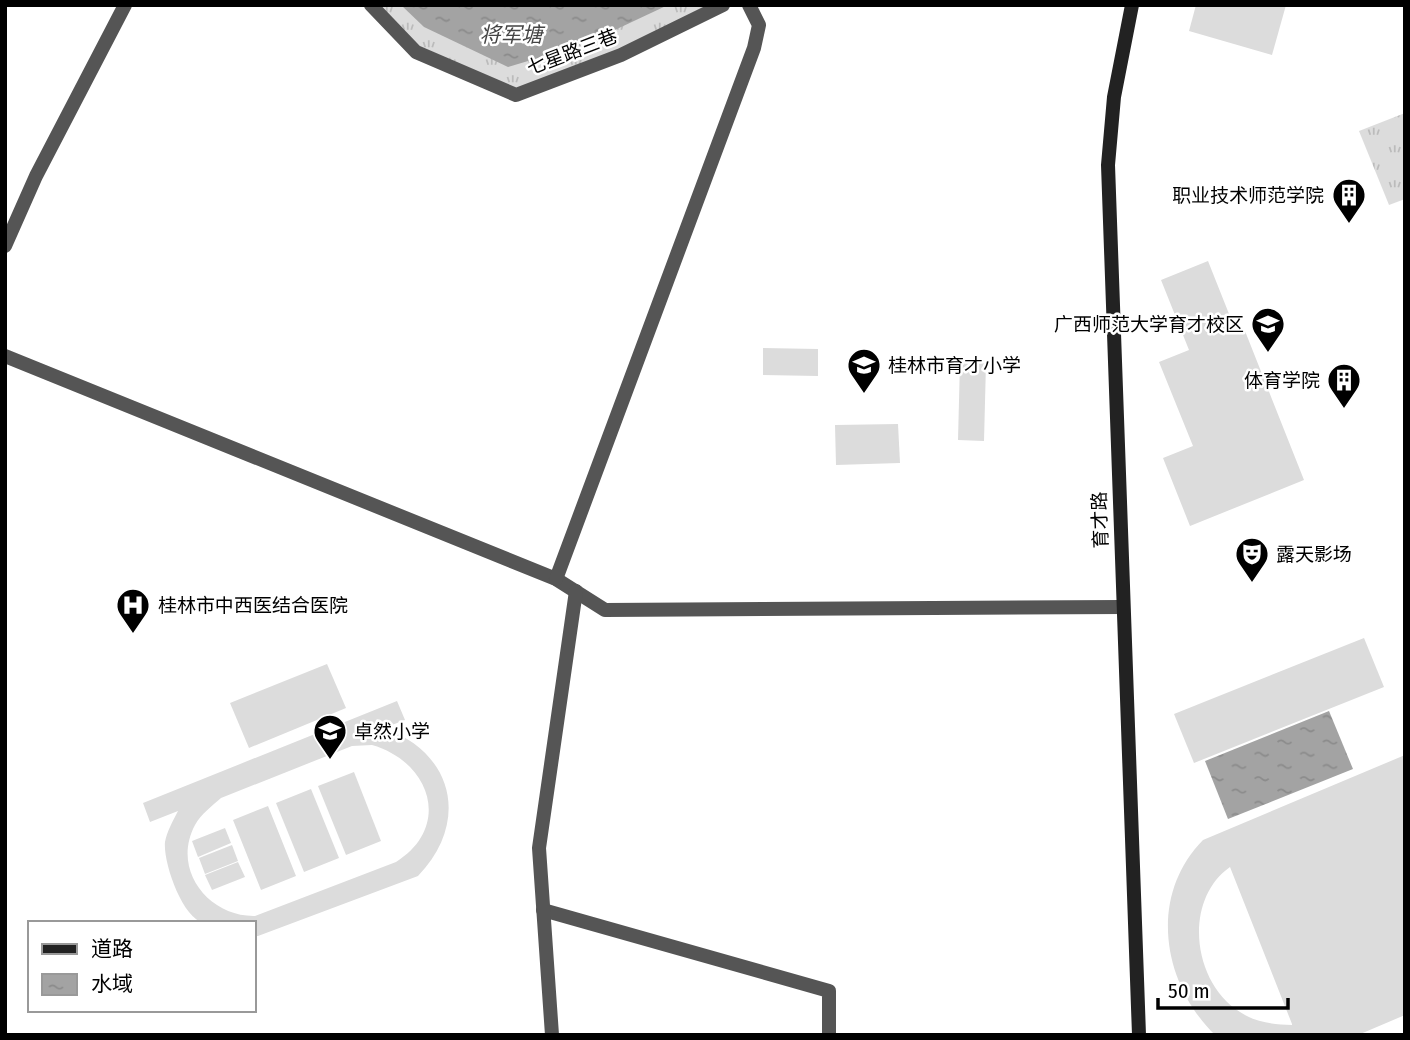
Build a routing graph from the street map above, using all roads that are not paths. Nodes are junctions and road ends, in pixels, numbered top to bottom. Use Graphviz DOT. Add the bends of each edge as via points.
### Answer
graph roads {
  1 [pos="125,5"];
  2 [pos="371,5"];
  3 [pos="723,5"];
  4 [pos="749,5"];
  5 [pos="1132,5"];
  6 [pos="5,246"];
  7 [pos="5,356"];
  8 [pos="556,579"];
  9 [pos="576,591"];
  10 [pos="1123,607"];
  11 [pos="543,910"];
  12 [pos="552,1035"];
  13 [pos="829,1035"];
  14 [pos="1139,1035"];
  1 -- 6 [label="street"];
  2 -- 3 [label="street, 七星路三巷" via="415,52 516,95 621,55"];
  4 -- 8 [label="street" via="760,25 754,48"];
  5 -- 10 [label="main road, 育才路" via="1114,97 1108,165"];
  7 -- 8 [label="street"];
  8 -- 9 [label="street"];
  9 -- 10 [label="street" via="605,610"];
  9 -- 11 [label="street" via="539,848"];
  10 -- 14 [label="main road, 育才路"];
  11 -- 12 [label="street"];
  11 -- 13 [label="street" via="829,991"];
}
